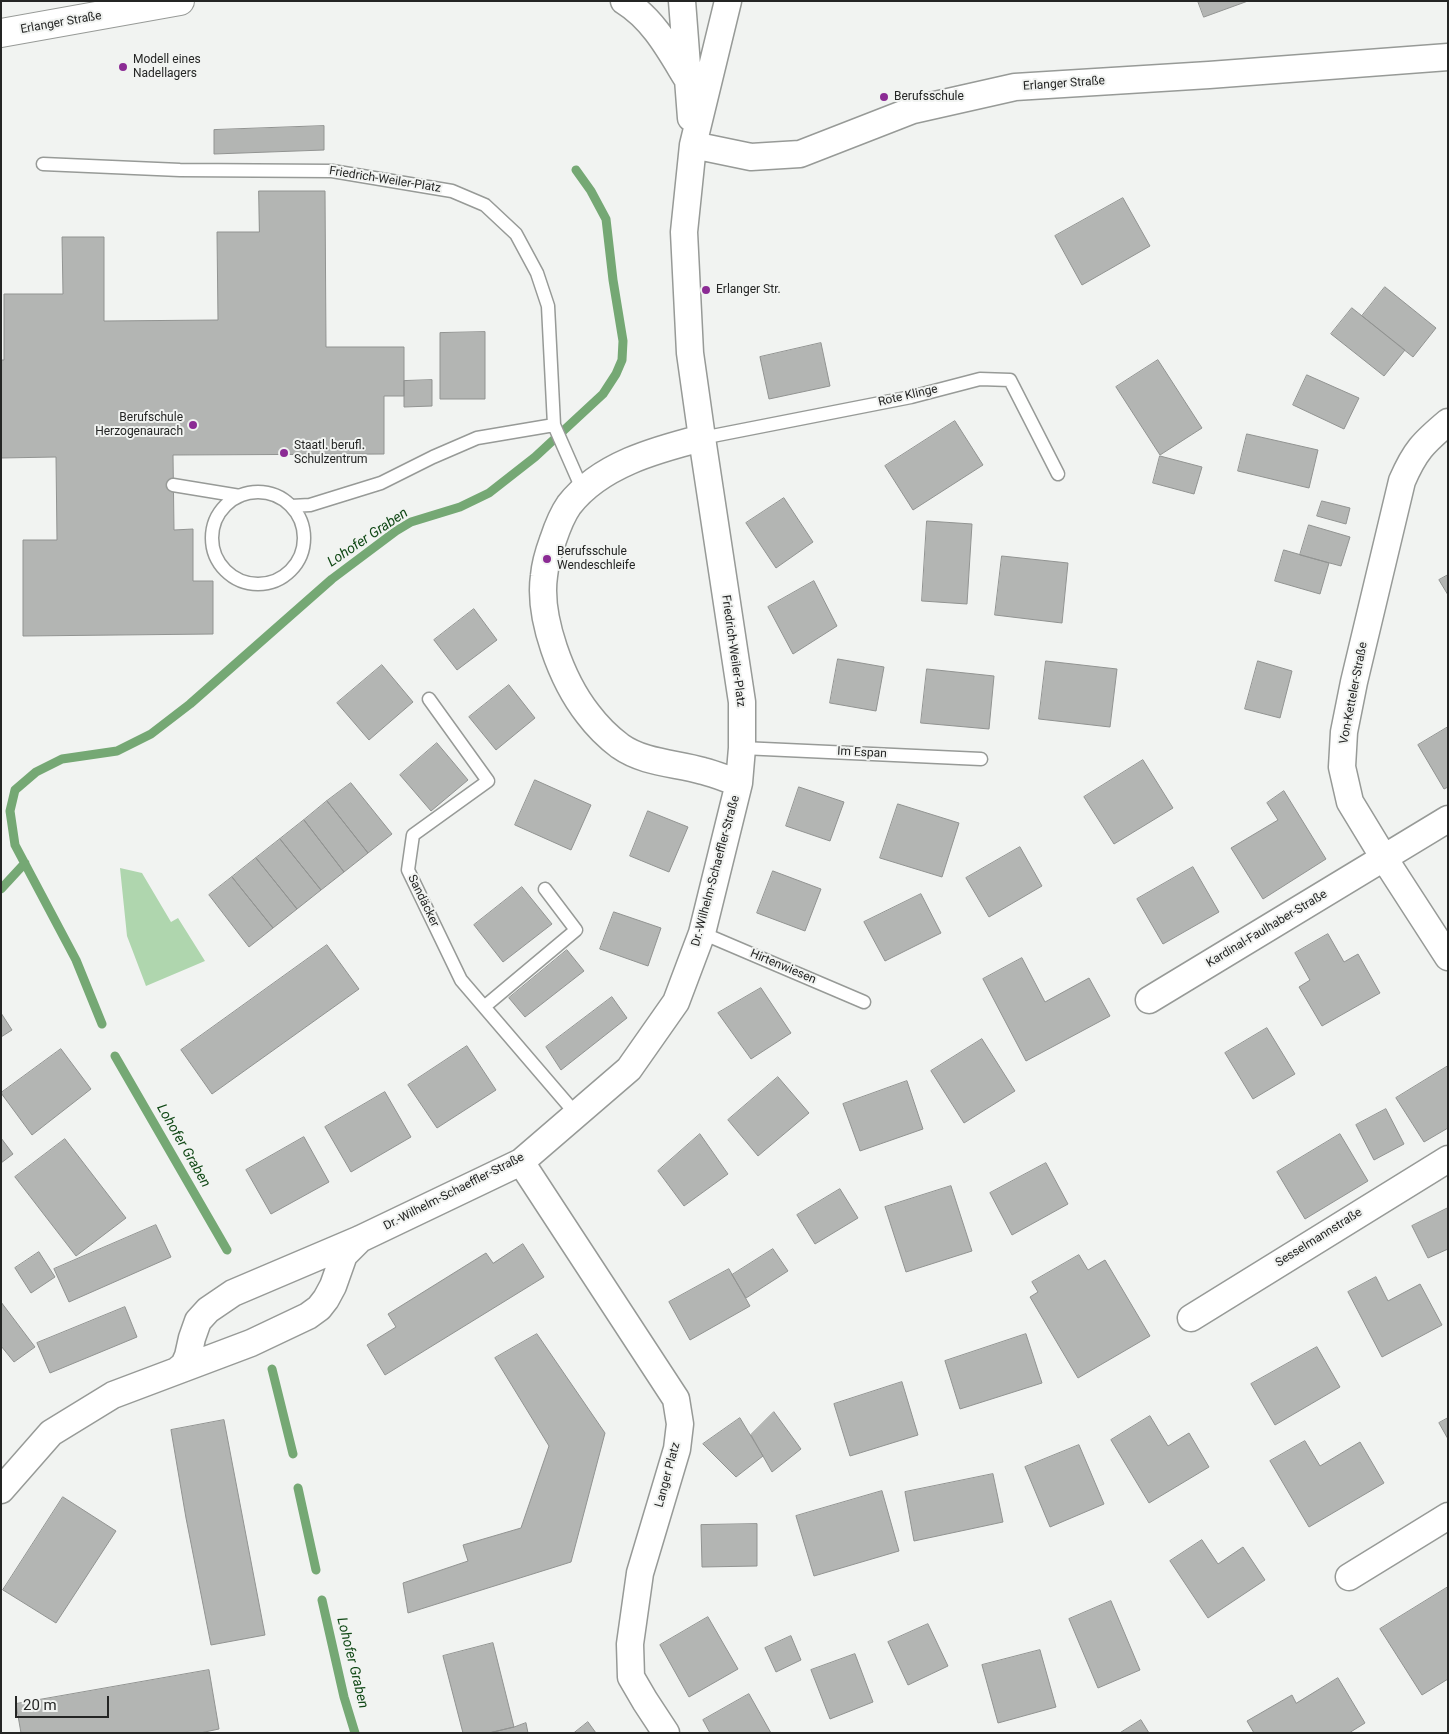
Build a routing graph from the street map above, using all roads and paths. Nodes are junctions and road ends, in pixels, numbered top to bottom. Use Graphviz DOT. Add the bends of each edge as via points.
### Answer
graph roads {
  1 [pos="180,1"];
  2 [pos="624,1"];
  3 [pos="682,1"];
  4 [pos="728,1"];
  5 [pos="1,33"];
  6 [pos="1448,56"];
  7 [pos="689,82"];
  8 [pos="693,145"];
  9 [pos="43,164"];
  10 [pos="1448,422"];
  11 [pos="554,425"];
  12 [pos="702,438"];
  13 [pos="1058,474"];
  14 [pos="173,484"];
  15 [pos="583,491"];
  16 [pos="240,496"];
  17 [pos="291,506"];
  18 [pos="429,698"];
  19 [pos="742,748"];
  20 [pos="981,758"];
  21 [pos="738,783"];
  22 [pos="1448,818"];
  23 [pos="1384,858"];
  24 [pos="545,889"];
  25 [pos="702,933"];
  26 [pos="1448,957"];
  27 [pos="1150,1000"];
  28 [pos="864,1002"];
  29 [pos="484,1007"];
  30 [pos="576,1114"];
  31 [pos="1448,1159"];
  32 [pos="521,1162"];
  33 [pos="360,1239"];
  34 [pos="1191,1318"];
  35 [pos="179,1369"];
  36 [pos="1,1490"];
  37 [pos="1448,1516"];
  38 [pos="1349,1577"];
  39 [pos="666,1733"];
  1 -- 5 [label="street, Erlanger Straße"];
  2 -- 7 [label="street" via="646,18 664,40"];
  3 -- 7 [label="street"];
  4 -- 8 [label="street"];
  6 -- 8 [label="street, Erlanger Straße" via="1015,87 913,110 800,154 751,157"];
  7 -- 8 [label="street"];
  8 -- 12 [label="street, Friedrich-Weiler-Platz" via="684,248 690,353"];
  9 -- 11 [label="lane, Friedrich-Weiler-Platz" via="180,170 332,171 452,191 485,205 516,234 537,273 548,306"];
  10 -- 23 [label="street, Von-Ketteler-Straße" via="1412,458 1402,481 1344,732 1342,767 1350,802"];
  11 -- 15 [label="lane, Friedrich-Weiler-Platz"];
  11 -- 17 [label="lane" via="477,438 381,483 310,505"];
  12 -- 13 [label="lane, Rote Klinge" via="911,397 980,379 1010,380"];
  12 -- 15 [label="street" via="633,459"];
  12 -- 19 [label="street, Friedrich-Weiler-Platz" via="742,702"];
  14 -- 16 [label="lane"];
  15 -- 21 [label="street" via="568,506 559,525 544,578 547,623 574,694 587,714 622,747 641,757 702,770"];
  16 -- 17 [label="lane" via="256,492 271,494"];
  16 -- 17 [label="lane" via="225,506 212,535 219,562 244,582 259,584 275,580 297,564 304,534"];
  18 -- 29 [label="lane, Sandäcker" via="488,781 413,836 408,870 461,980"];
  19 -- 20 [label="lane, Im Espan"];
  19 -- 21 [label="street, Friedrich-Weiler-Platz"];
  21 -- 25 [label="street, Dr.-Wilhelm-Schaeffler-Straße"];
  22 -- 23 [label="street, Kardinal-Faulhaber-Straße"];
  23 -- 26 [label="street, Von-Ketteler-Straße"];
  23 -- 27 [label="street, Kardinal-Faulhaber-Straße"];
  24 -- 29 [label="lane" via="576,930"];
  25 -- 28 [label="lane, Hirtenwiesen"];
  25 -- 30 [label="street, Dr.-Wilhelm-Schaeffler-Straße" via="676,1002 629,1068"];
  29 -- 30 [label="lane, Sandäcker"];
  30 -- 32 [label="street, Dr.-Wilhelm-Schaeffler-Straße"];
  31 -- 34 [label="street, Sesselmannstraße"];
  32 -- 33 [label="street, Dr.-Wilhelm-Schaeffler-Straße"];
  32 -- 39 [label="street, Langer Platz" via="676,1399 680,1424 677,1449 640,1572 630,1644 632,1677"];
  33 -- 35 [label="street, Dr.-Wilhelm-Schaeffler-Straße" via="344,1255 326,1299 308,1316 251,1343"];
  33 -- 35 [label="street, Dr.-Wilhelm-Schaeffler-Straße" via="233,1293 214,1306 198,1321 188,1356"];
  35 -- 36 [label="street, Dr.-Wilhelm-Schaeffler-Straße" via="113,1395 51,1433"];
  37 -- 38 [label="street"];
}
